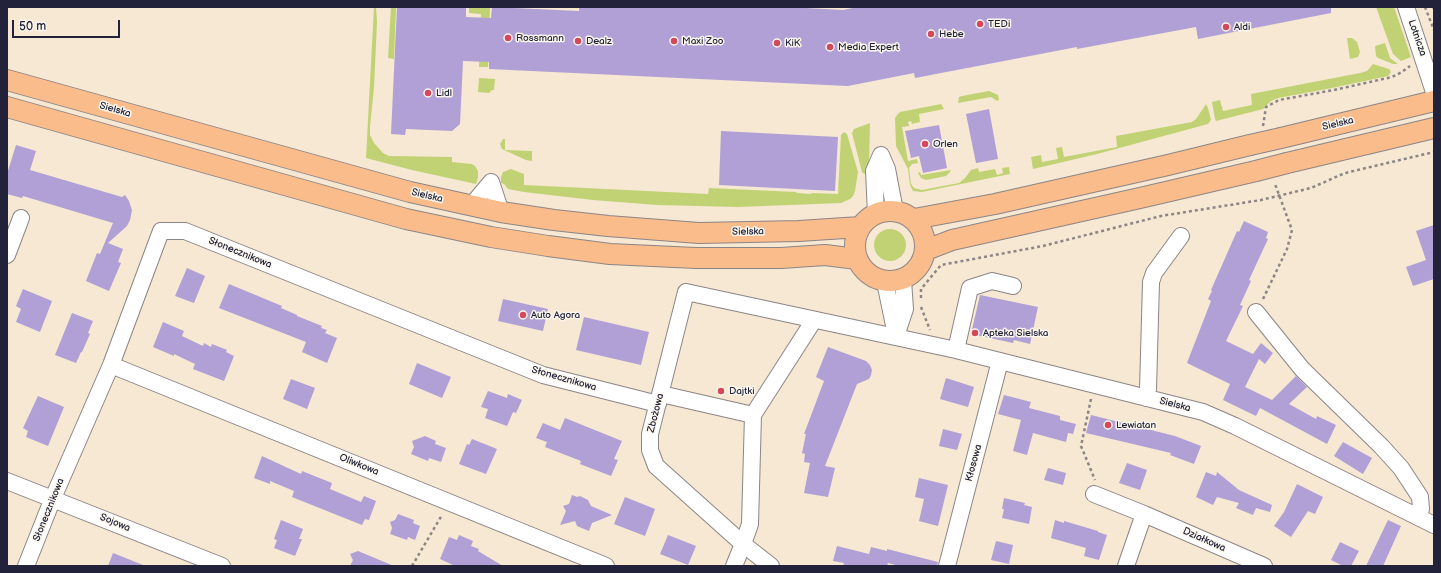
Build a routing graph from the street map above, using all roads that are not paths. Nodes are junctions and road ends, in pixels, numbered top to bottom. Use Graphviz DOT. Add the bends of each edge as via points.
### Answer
graph roads {
  1 [pos="1406,7"];
  2 [pos="7,80"];
  3 [pos="1434,92"];
  4 [pos="1434,101"];
  5 [pos="7,107"];
  6 [pos="1434,128"];
  7 [pos="471,206"];
  8 [pos="501,212"];
  9 [pos="21,218"];
  10 [pos="914,219"];
  11 [pos="860,227"];
  12 [pos="1181,236"];
  13 [pos="926,250"];
  14 [pos="7,255"];
  15 [pos="857,259"];
  16 [pos="894,281"];
  17 [pos="1013,286"];
  18 [pos="686,292"];
  19 [pos="1256,312"];
  20 [pos="814,320"];
  21 [pos="896,336"];
  22 [pos="956,350"];
  23 [pos="1000,361"];
  24 [pos="111,365"];
  25 [pos="1146,398"];
  26 [pos="659,399"];
  27 [pos="753,415"];
  28 [pos="7,481"];
  29 [pos="1098,496"];
  30 [pos="53,498"];
  31 [pos="1144,514"];
  32 [pos="1419,517"];
  33 [pos="1434,525"];
  34 [pos="743,544"];
  35 [pos="26,566"];
  36 [pos="222,566"];
  37 [pos="606,566"];
  38 [pos="734,566"];
  39 [pos="771,566"];
  40 [pos="947,566"];
  41 [pos="1126,566"];
  42 [pos="1264,566"];
  1 -- 3 [label="street, Lotnicza"];
  2 -- 7 [label="main road, Sielska" via="402,190"];
  4 -- 10 [label="main road, Sielska, bridge" via="1168,165 995,204"];
  5 -- 15 [label="main road" via="406,219 491,237 610,254 696,258 826,255"];
  6 -- 13 [label="main road, bridge" via="952,240"];
  7 -- 8 [label="main road, Sielska"];
  7 -- 8 [label="street" via="491,182"];
  8 -- 11 [label="main road, Sielska" via="608,226 699,232 799,231"];
  9 -- 14 [label="street"];
  10 -- 11 [label="main road" via="905,214 885,212 867,219"];
  10 -- 13 [label="main road" via="923,233"];
  11 -- 15 [label="main road" via="856,237"];
  12 -- 25 [label="street" via="1154,273 1151,282"];
  13 -- 16 [label="main road" via="919,268 912,275"];
  15 -- 16 [label="main road" via="861,267 876,279"];
  16 -- 21 [label="street"];
  17 -- 22 [label="street" via="992,281 970,288"];
  18 -- 20 [label="street, Sielska"];
  18 -- 26 [label="street, Zbożowa"];
  19 -- 32 [label="street" via="1302,369 1401,468 1420,498"];
  20 -- 21 [label="street, Sielska"];
  20 -- 27 [label="street"];
  21 -- 22 [label="street, Sielska"];
  22 -- 23 [label="street, Sielska"];
  23 -- 25 [label="street, Sielska"];
  23 -- 40 [label="street, Kłosowa"];
  24 -- 26 [label="street, Słonecznikowa" via="161,231 185,231 543,375"];
  24 -- 30 [label="street, Słonecznikowa"];
  24 -- 37 [label="street, Oliwkowa"];
  25 -- 32 [label="street, Sielska" via="1203,412"];
  26 -- 27 [label="street, Słonecznikowa"];
  26 -- 34 [label="street, Zbożowa" via="650,434 650,450 656,466"];
  27 -- 34 [label="street" via="750,524"];
  28 -- 30 [label="street, Sojowa"];
  29 -- 31 [label="street, Działkowa"];
  30 -- 35 [label="street, Słonecznikowa"];
  30 -- 36 [label="street, Sojowa"];
  31 -- 41 [label="street"];
  31 -- 42 [label="street, Działkowa"];
  32 -- 33 [label="street, Sielska"];
  34 -- 38 [label="street"];
  34 -- 39 [label="street, Zbożowa"];
}
